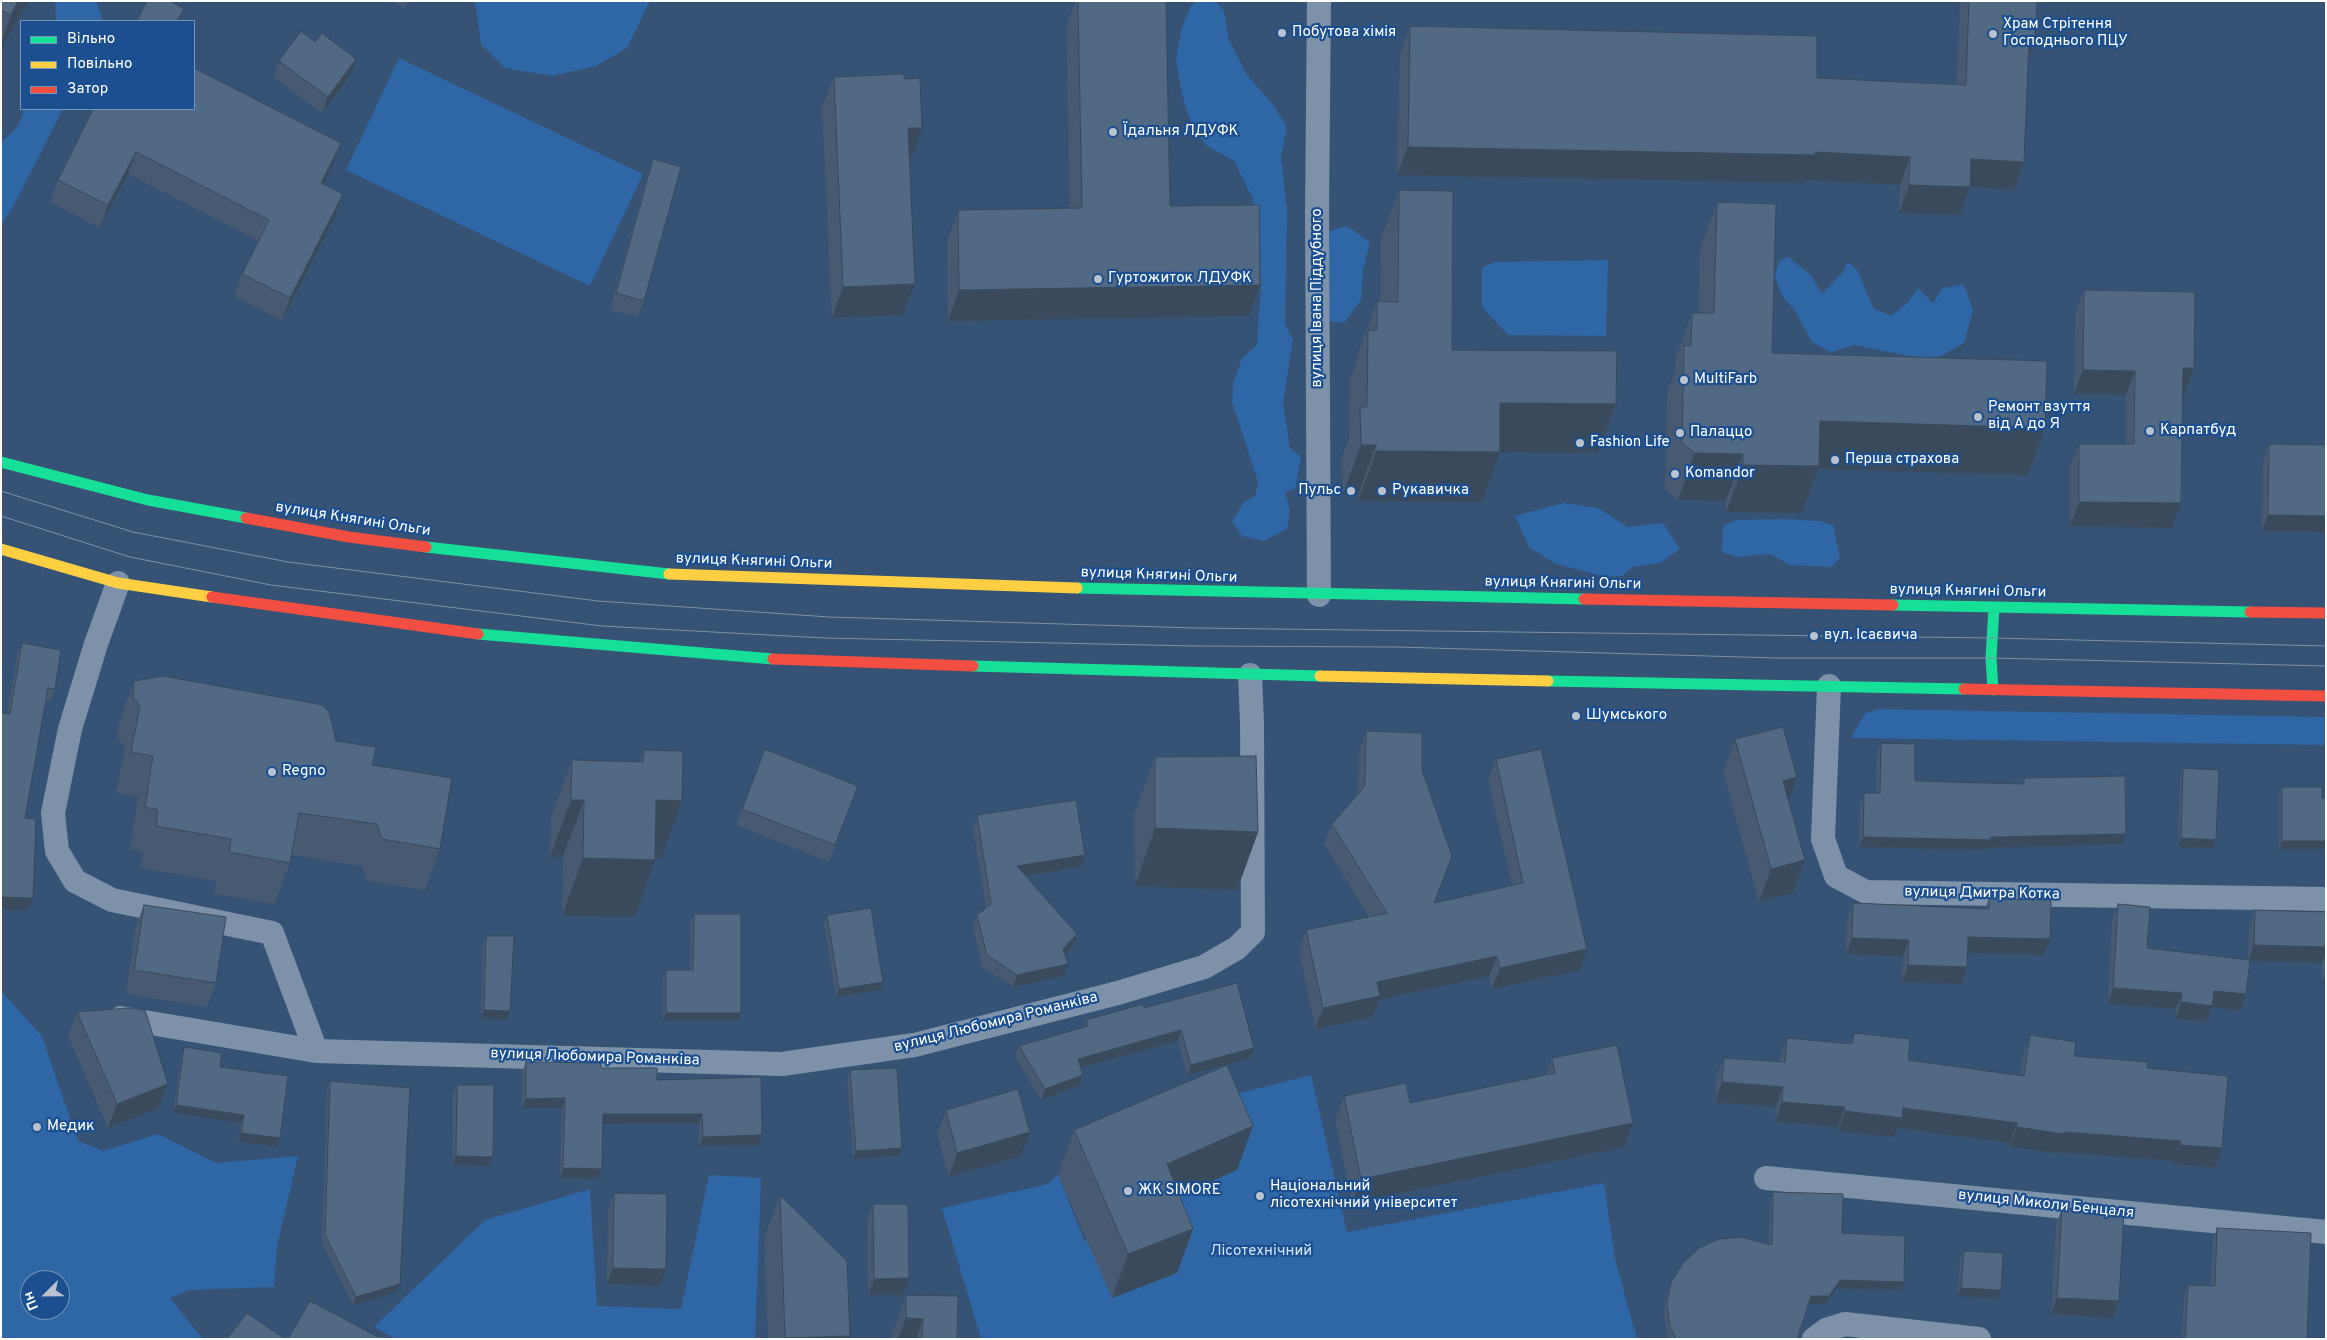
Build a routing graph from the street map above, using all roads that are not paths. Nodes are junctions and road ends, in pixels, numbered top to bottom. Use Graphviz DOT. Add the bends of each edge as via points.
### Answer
graph roads {
  1 [pos="1319,1"];
  2 [pos="1,462"];
  3 [pos="1,549"];
  4 [pos="118,583"];
  5 [pos="1319,595"];
  6 [pos="1994,607"];
  7 [pos="2326,613"];
  8 [pos="1250,675"];
  9 [pos="1829,686"];
  10 [pos="1992,690"];
  11 [pos="2326,696"];
  12 [pos="2326,899"];
  13 [pos="120,1018"];
  14 [pos="316,1051"];
  15 [pos="1766,1178"];
  16 [pos="2326,1232"];
  17 [pos="1820,1334"];
  18 [pos="1979,1339"];
  1 -- 5 [label="street, вулиця Івана Піддубного"];
  2 -- 5 [label="main road, вулиця Княгині Ольги" via="148,500 349,536 683,575"];
  3 -- 4 [label="main road"];
  4 -- 8 [label="main road" via="460,633 687,652 799,661"];
  4 -- 14 [label="street" via="70,729 53,813 58,851 74,881 112,900 272,933"];
  5 -- 6 [label="main road, вулиця Княгині Ольги"];
  6 -- 7 [label="main road, вулиця Княгині Ольги"];
  6 -- 10 [label="main road"];
  8 -- 9 [label="main road"];
  8 -- 14 [label="street, вулиця Любомира Романківа" via="1253,932 1236,948 1204,967 914,1045 782,1064"];
  9 -- 10 [label="main road"];
  9 -- 12 [label="street, вулиця Дмитра Котка" via="1823,839 1836,876 1866,892"];
  10 -- 11 [label="main road"];
  13 -- 14 [label="street, вулиця Любомира Романківа"];
  15 -- 16 [label="street, вулиця Миколи Бенцаля"];
  17 -- 18 [label="street" via="1845,1324"];
}
